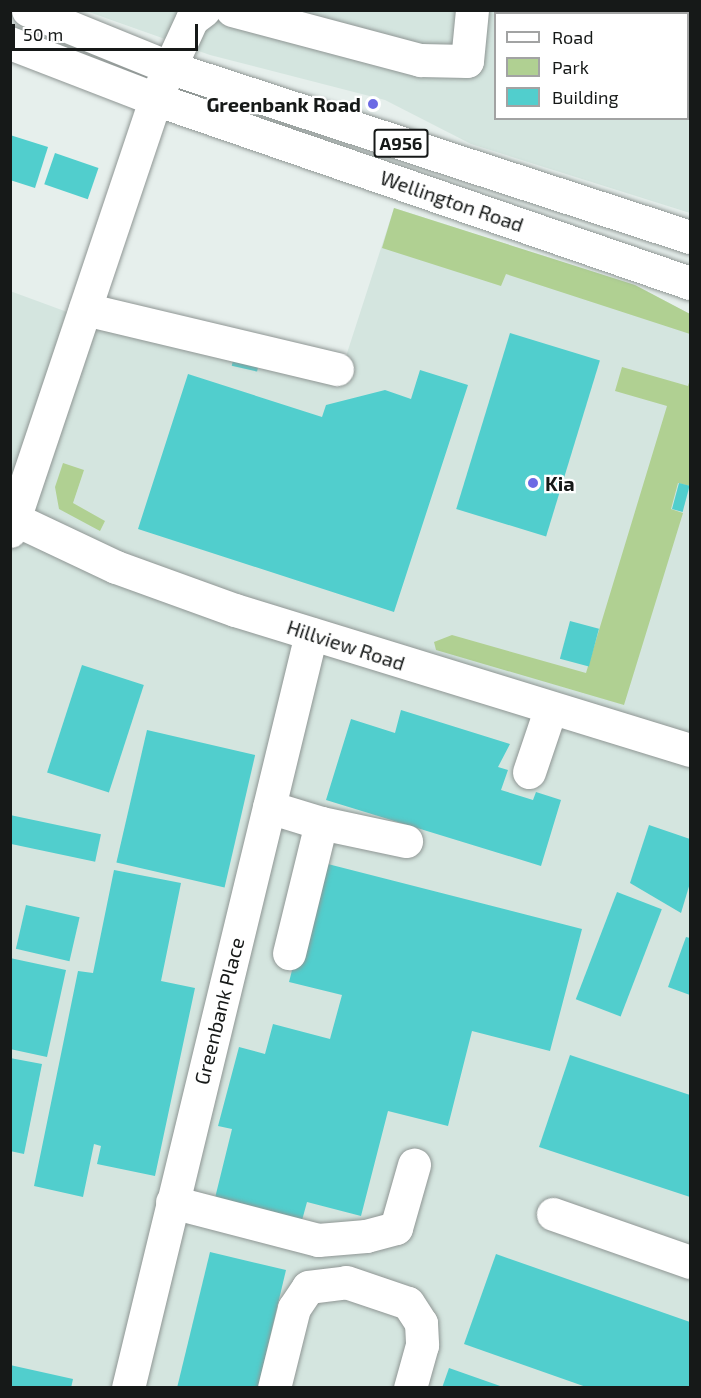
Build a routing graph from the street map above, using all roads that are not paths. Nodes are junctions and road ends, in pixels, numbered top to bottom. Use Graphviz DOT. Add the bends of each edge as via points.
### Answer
graph roads {
  1 [pos="28,10"];
  2 [pos="204,10"];
  3 [pos="232,10"];
  4 [pos="472,10"];
  5 [pos="10,43"];
  6 [pos="171,69"];
  7 [pos="155,99"];
  8 [pos="690,237"];
  9 [pos="690,283"];
  10 [pos="85,309"];
  11 [pos="338,369"];
  12 [pos="12,522"];
  13 [pos="311,634"];
  14 [pos="550,710"];
  15 [pos="690,750"];
  16 [pos="529,772"];
  17 [pos="269,807"];
  18 [pos="321,823"];
  19 [pos="406,841"];
  20 [pos="289,953"];
  21 [pos="414,1165"];
  22 [pos="172,1202"];
  23 [pos="553,1214"];
  24 [pos="690,1262"];
  25 [pos="128,1388"];
  26 [pos="274,1388"];
  27 [pos="410,1388"];
  1 -- 6 [label="street, Wellington Road / A956"];
  2 -- 6 [label="street" via="192,19"];
  3 -- 4 [label="street" via="420,60 467,61"];
  5 -- 7 [label="street, Wellington Road / A956"];
  6 -- 7 [label="street"];
  6 -- 8 [label="street, Wellington Road / A956"];
  7 -- 9 [label="street, Wellington Road / A956"];
  7 -- 10 [label="street"];
  10 -- 11 [label="street"];
  10 -- 12 [label="street"];
  12 -- 13 [label="street, Hillview Road" via="116,567"];
  13 -- 14 [label="street, Hillview Road"];
  13 -- 17 [label="street, Greenbank Place"];
  14 -- 15 [label="street, Hillview Road"];
  14 -- 16 [label="street"];
  17 -- 18 [label="street"];
  17 -- 22 [label="street, Greenbank Place"];
  18 -- 19 [label="street"];
  18 -- 20 [label="street"];
  21 -- 22 [label="street" via="396,1228 366,1236 318,1240"];
  22 -- 25 [label="street, Greenbank Place"];
  23 -- 24 [label="street"];
  26 -- 27 [label="street" via="294,1308 308,1287 346,1282 408,1303 420,1323 422,1345"];
}
